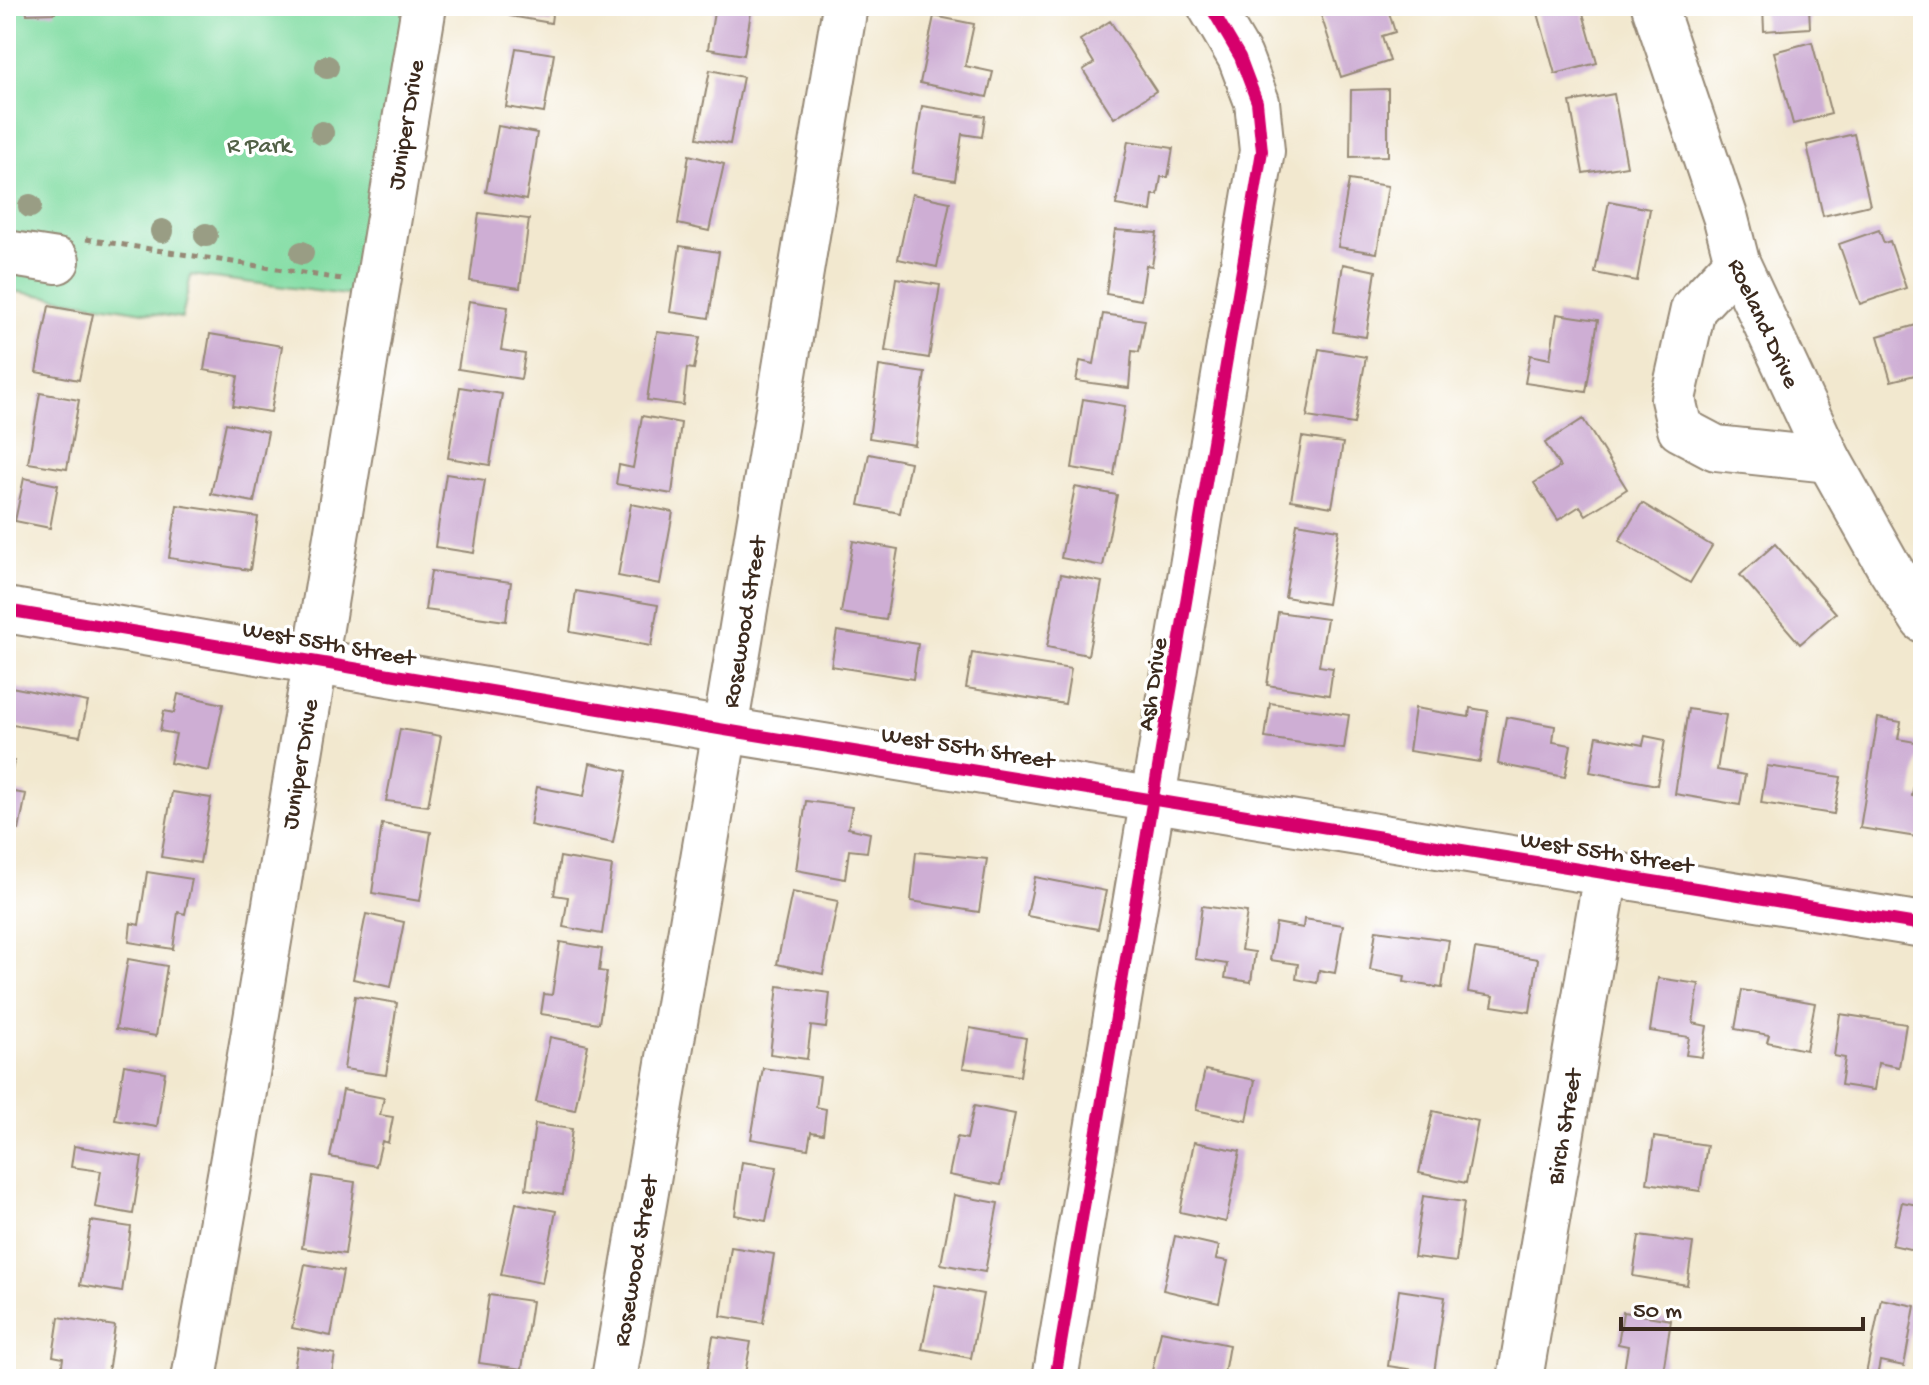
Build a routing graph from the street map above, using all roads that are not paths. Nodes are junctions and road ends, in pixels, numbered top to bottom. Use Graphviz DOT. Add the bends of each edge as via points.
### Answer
graph roads {
  1 [pos="424,6"];
  2 [pos="845,6"];
  3 [pos="1210,6"];
  4 [pos="1654,6"];
  5 [pos="67,250"];
  6 [pos="6,253"];
  7 [pos="1737,262"];
  8 [pos="1829,460"];
  9 [pos="6,610"];
  10 [pos="1923,620"];
  11 [pos="316,662"];
  12 [pos="725,730"];
  13 [pos="1155,798"];
  14 [pos="1606,873"];
  15 [pos="1923,925"];
  16 [pos="194,1379"];
  17 [pos="614,1379"];
  18 [pos="1055,1379"];
  19 [pos="1520,1379"];
  1 -- 11 [label="street, Juniper Drive"];
  2 -- 12 [label="street, Rosewood Street"];
  3 -- 13 [label="street, Ash Drive" via="1240,57 1257,102 1262,151"];
  4 -- 7 [label="street, Roeland Drive"];
  5 -- 6 [label="street"];
  7 -- 8 [label="street, Roeland Drive"];
  7 -- 8 [label="street" via="1693,309 1673,399 1680,429 1716,448"];
  8 -- 10 [label="street, Roeland Drive"];
  9 -- 11 [label="street, West 55th Street"];
  11 -- 12 [label="street, West 55th Street"];
  11 -- 16 [label="street, Juniper Drive"];
  12 -- 13 [label="street, West 55th Street"];
  12 -- 17 [label="street, Rosewood Street"];
  13 -- 14 [label="street, West 55th Street"];
  13 -- 18 [label="street, Ash Drive"];
  14 -- 15 [label="street, West 55th Street"];
  14 -- 19 [label="street, Birch Street"];
}
